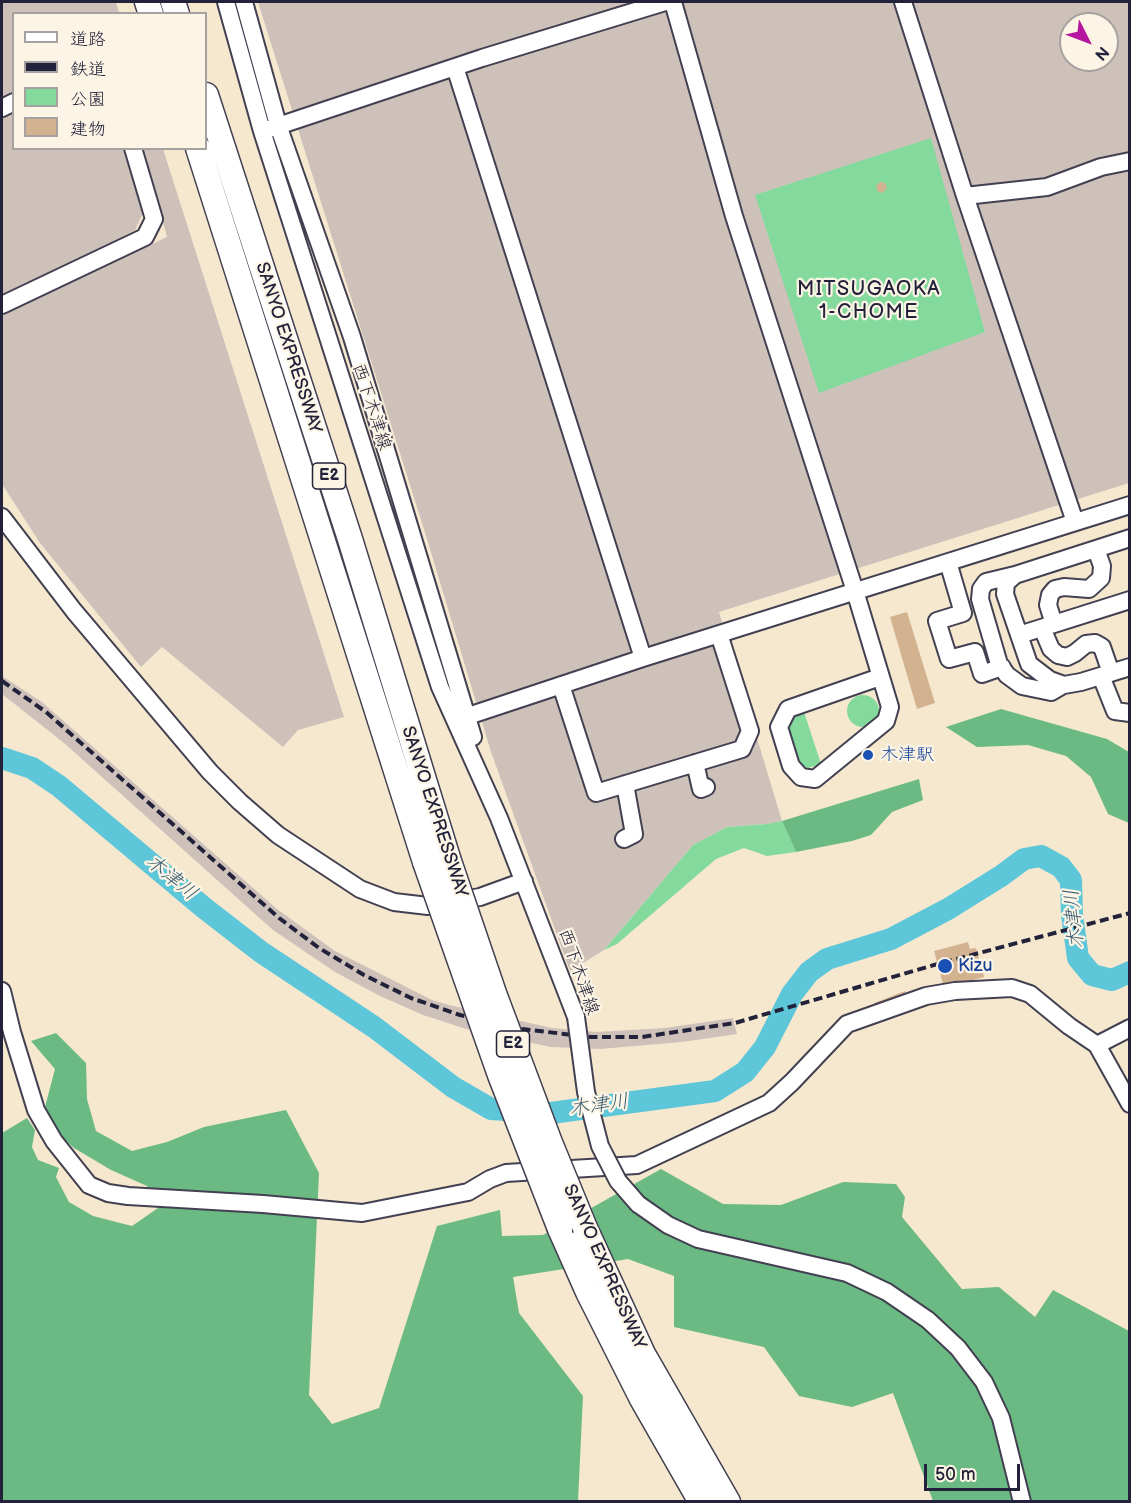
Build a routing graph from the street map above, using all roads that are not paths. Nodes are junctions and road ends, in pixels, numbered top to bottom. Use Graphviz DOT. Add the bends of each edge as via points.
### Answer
graph roads {
  1 [pos="226,2"];
  2 [pos="244,2"];
  3 [pos="665,2"];
  4 [pos="673,2"];
  5 [pos="903,2"];
  6 [pos="454,67"];
  7 [pos="207,98"];
  8 [pos="278,125"];
  9 [pos="262,131"];
  10 [pos="134,150"];
  11 [pos="199,150"];
  12 [pos="1130,161"];
  13 [pos="965,196"];
  14 [pos="2,305"];
  15 [pos="1130,505"];
  16 [pos="2,517"];
  17 [pos="1075,522"];
  18 [pos="1130,538"];
  19 [pos="1096,549"];
  20 [pos="948,562"];
  21 [pos="1015,575"];
  22 [pos="855,591"];
  23 [pos="1130,600"];
  24 [pos="982,607"];
  25 [pos="963,613"];
  26 [pos="1048,626"];
  27 [pos="719,634"];
  28 [pos="1019,635"];
  29 [pos="643,658"];
  30 [pos="1002,668"];
  31 [pos="1119,671"];
  32 [pos="880,677"];
  33 [pos="561,685"];
  34 [pos="1064,685"];
  35 [pos="1130,713"];
  36 [pos="461,719"];
  37 [pos="695,763"];
  38 [pos="625,784"];
  39 [pos="706,787"];
  40 [pos="624,839"];
  41 [pos="436,860"];
  42 [pos="524,880"];
  43 [pos="2,991"];
  44 [pos="1130,1028"];
  45 [pos="1097,1045"];
  46 [pos="1130,1104"];
  47 [pos="701,1502"];
  48 [pos="728,1502"];
  49 [pos="1022,1502"];
  1 -- 9 [label="street, 西下木津線"];
  2 -- 8 [label="street, 西下木津線"];
  3 -- 6 [label="street"];
  4 -- 22 [label="street" via="734,216"];
  5 -- 13 [label="street"];
  6 -- 8 [label="street"];
  6 -- 29 [label="street"];
  7 -- 41 [label="highway, SANYO EXPRESSWAY / E2" via="353,551"];
  8 -- 9 [label="street"];
  8 -- 36 [label="street, 西下木津線" via="352,337"];
  9 -- 36 [label="street, 西下木津線" via="440,687"];
  10 -- 14 [label="street" via="154,219 145,237"];
  11 -- 41 [label="highway, SANYO EXPRESSWAY / E2"];
  12 -- 13 [label="street" via="1047,187"];
  13 -- 17 [label="street"];
  15 -- 17 [label="street"];
  16 -- 42 [label="street" via="74,611 210,772 278,835 360,888 394,902 428,906 480,897"];
  17 -- 20 [label="street"];
  18 -- 19 [label="street"];
  19 -- 21 [label="street"];
  19 -- 26 [label="street" via="1102,566 1101,578 1089,589 1055,590 1048,605"];
  20 -- 22 [label="street"];
  20 -- 25 [label="street"];
  21 -- 24 [label="street" via="986,582 981,589"];
  21 -- 28 [label="street" via="1006,583 1005,594"];
  22 -- 27 [label="street"];
  22 -- 32 [label="street"];
  23 -- 26 [label="street"];
  24 -- 25 [label="street"];
  24 -- 30 [label="street"];
  25 -- 30 [label="street" via="937,621 949,659 975,652 982,674"];
  26 -- 28 [label="street"];
  26 -- 31 [label="street" via="1051,649 1058,655 1067,657 1086,644 1095,643"];
  27 -- 29 [label="street"];
  27 -- 37 [label="street" via="750,730 742,749"];
  28 -- 34 [label="street" via="1029,664"];
  29 -- 33 [label="street"];
  30 -- 34 [label="street" via="1022,686 1051,692"];
  31 -- 34 [label="street"];
  31 -- 35 [label="street" via="1115,711"];
  32 -- 32 [label="street" via="890,707 886,721 815,778 801,777 791,766 779,727 788,709"];
  33 -- 36 [label="street"];
  33 -- 38 [label="street" via="596,793"];
  36 -- 42 [label="street, 西下木津線"];
  37 -- 38 [label="street"];
  37 -- 39 [label="street" via="701,789"];
  38 -- 40 [label="street" via="634,834"];
  41 -- 47 [label="highway, SANYO EXPRESSWAY / E2, bridge" via="500,1075 560,1229 642,1399"];
  41 -- 48 [label="highway, SANYO EXPRESSWAY / E2, bridge" via="495,996 585,1228 643,1354"];
  42 -- 49 [label="street, 西下木津線, bridge" via="576,1017 586,1092 600,1146 618,1181 638,1204 668,1225 698,1239 847,1273 887,1292 928,1320 958,1348 984,1382 1000,1418"];
  43 -- 45 [label="street" via="36,1110 54,1141 89,1185 129,1196 362,1214 468,1192 506,1173 637,1165 769,1103 847,1024 926,996 1012,988 1029,994"];
  44 -- 45 [label="street"];
  45 -- 46 [label="street"];
}
